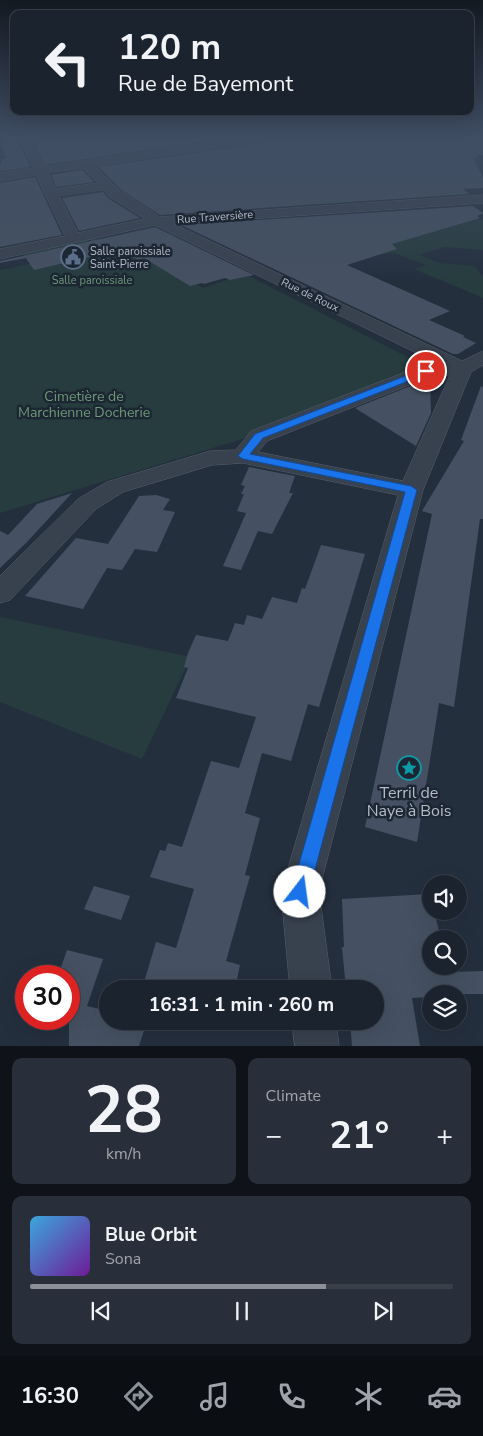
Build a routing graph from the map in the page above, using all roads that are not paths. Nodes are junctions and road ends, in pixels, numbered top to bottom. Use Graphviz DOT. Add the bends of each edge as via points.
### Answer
graph roads {
  1 [pos="47,183"];
  2 [pos="104,183"];
  3 [pos="107,186"];
  4 [pos="52,193"];
  5 [pos="483,199"];
  6 [pos="157,221"];
  7 [pos="73,238"];
  8 [pos="0,254"];
  9 [pos="473,363"];
  10 [pos="243,456"];
  11 [pos="411,490"];
  12 [pos="0,593"];
  13 [pos="309,980"];
  14 [pos="315,1030"];
  15 [pos="317,1046"];
  1 -- 4 [label="street"];
  2 -- 3 [label="street, Rue de Roux"];
  3 -- 4 [label="street"];
  3 -- 6 [label="street, Rue de Roux" via="114,194"];
  4 -- 7 [label="street"];
  5 -- 6 [label="street, Rue Traversière"];
  6 -- 7 [label="street, Rue Traversière"];
  6 -- 9 [label="street, Rue de Roux"];
  7 -- 8 [label="street, Rue Traversière"];
  9 -- 10 [label="street" via="426,371 285,425 259,436"];
  9 -- 11 [label="street"];
  10 -- 11 [label="street"];
  10 -- 12 [label="street" via="210,458 115,487 87,504"];
  11 -- 13 [label="street" via="300,892"];
  14 -- 15 [label="street"];
}
